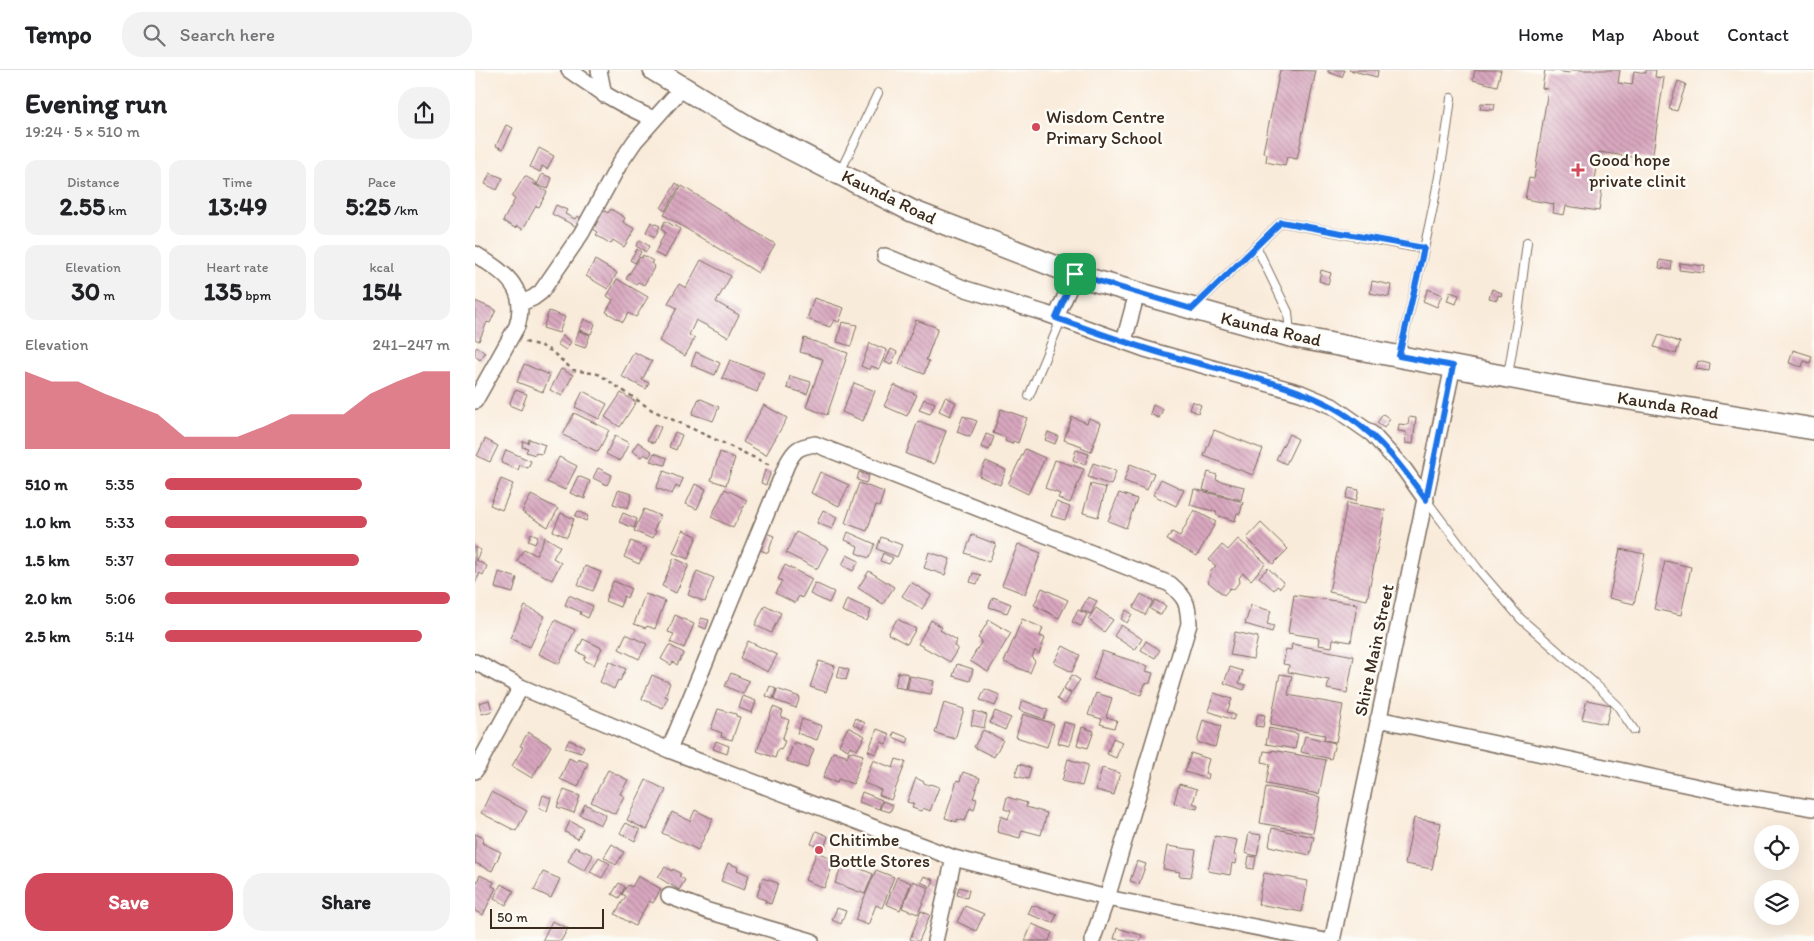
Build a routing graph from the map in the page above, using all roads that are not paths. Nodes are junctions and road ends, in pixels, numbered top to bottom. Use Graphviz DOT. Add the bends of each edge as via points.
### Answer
graph roads {
  1 [pos="569,70"];
  2 [pos="599,70"];
  3 [pos="654,70"];
  4 [pos="682,88"];
  5 [pos="877,93"];
  6 [pos="604,95"];
  7 [pos="1451,98"];
  8 [pos="653,119"];
  9 [pos="839,174"];
  10 [pos="1527,242"];
  11 [pos="1256,246"];
  12 [pos="1424,248"];
  13 [pos="475,254"];
  14 [pos="885,256"];
  15 [pos="1075,274"];
  16 [pos="1137,293"];
  17 [pos="521,303"];
  18 [pos="1192,309"];
  19 [pos="1056,318"];
  20 [pos="1290,336"];
  21 [pos="1124,342"];
  22 [pos="1399,356"];
  23 [pos="1453,366"];
  24 [pos="1508,377"];
  25 [pos="1029,396"];
  26 [pos="475,401"];
  27 [pos="1814,429"];
  28 [pos="1426,500"];
  29 [pos="475,662"];
  30 [pos="521,687"];
  31 [pos="1378,719"];
  32 [pos="1634,730"];
  33 [pos="669,750"];
  34 [pos="475,772"];
  35 [pos="1814,808"];
  36 [pos="954,858"];
  37 [pos="669,896"];
  38 [pos="1107,898"];
  39 [pos="811,941"];
  40 [pos="935,941"];
  41 [pos="1092,941"];
  42 [pos="1325,941"];
  43 [pos="1331,941"];
  1 -- 6 [label="street"];
  2 -- 6 [label="street"];
  3 -- 4 [label="main road, Kaunda Road"];
  4 -- 8 [label="street"];
  4 -- 9 [label="main road, Kaunda Road"];
  5 -- 9 [label="lane"];
  6 -- 8 [label="street"];
  7 -- 12 [label="lane"];
  8 -- 17 [label="street" via="620,163 581,234 541,292"];
  9 -- 15 [label="main road, Kaunda Road" via="912,211"];
  10 -- 24 [label="lane"];
  11 -- 12 [label="lane" via="1281,222"];
  11 -- 18 [label="lane"];
  11 -- 20 [label="lane" via="1288,312"];
  12 -- 22 [label="lane"];
  13 -- 17 [label="street" via="510,281"];
  14 -- 19 [label="street" via="966,289"];
  15 -- 16 [label="main road, Kaunda Road"];
  15 -- 19 [label="street"];
  16 -- 18 [label="main road, Kaunda Road"];
  16 -- 21 [label="street"];
  17 -- 26 [label="street" via="517,326"];
  18 -- 20 [label="main road, Kaunda Road"];
  19 -- 21 [label="street"];
  19 -- 25 [label="lane" via="1058,327"];
  20 -- 22 [label="main road, Kaunda Road"];
  21 -- 28 [label="street" via="1279,386 1332,406 1372,434 1404,469"];
  22 -- 23 [label="main road, Kaunda Road"];
  23 -- 24 [label="main road, Kaunda Road"];
  23 -- 28 [label="street, Shire Main Street"];
  24 -- 27 [label="main road, Kaunda Road"];
  28 -- 31 [label="street, Shire Main Street"];
  28 -- 32 [label="lane" via="1521,619 1617,705"];
  29 -- 30 [label="street"];
  30 -- 33 [label="street"];
  30 -- 34 [label="street"];
  31 -- 35 [label="street" via="1736,795"];
  31 -- 43 [label="street, Shire Main Street"];
  33 -- 36 [label="street"];
  33 -- 38 [label="street" via="783,472 793,453 801,446 815,444 1170,584 1183,595 1189,624"];
  36 -- 38 [label="street"];
  36 -- 40 [label="street"];
  37 -- 39 [label="street" via="708,911"];
  38 -- 41 [label="street"];
  38 -- 42 [label="street"];
}
